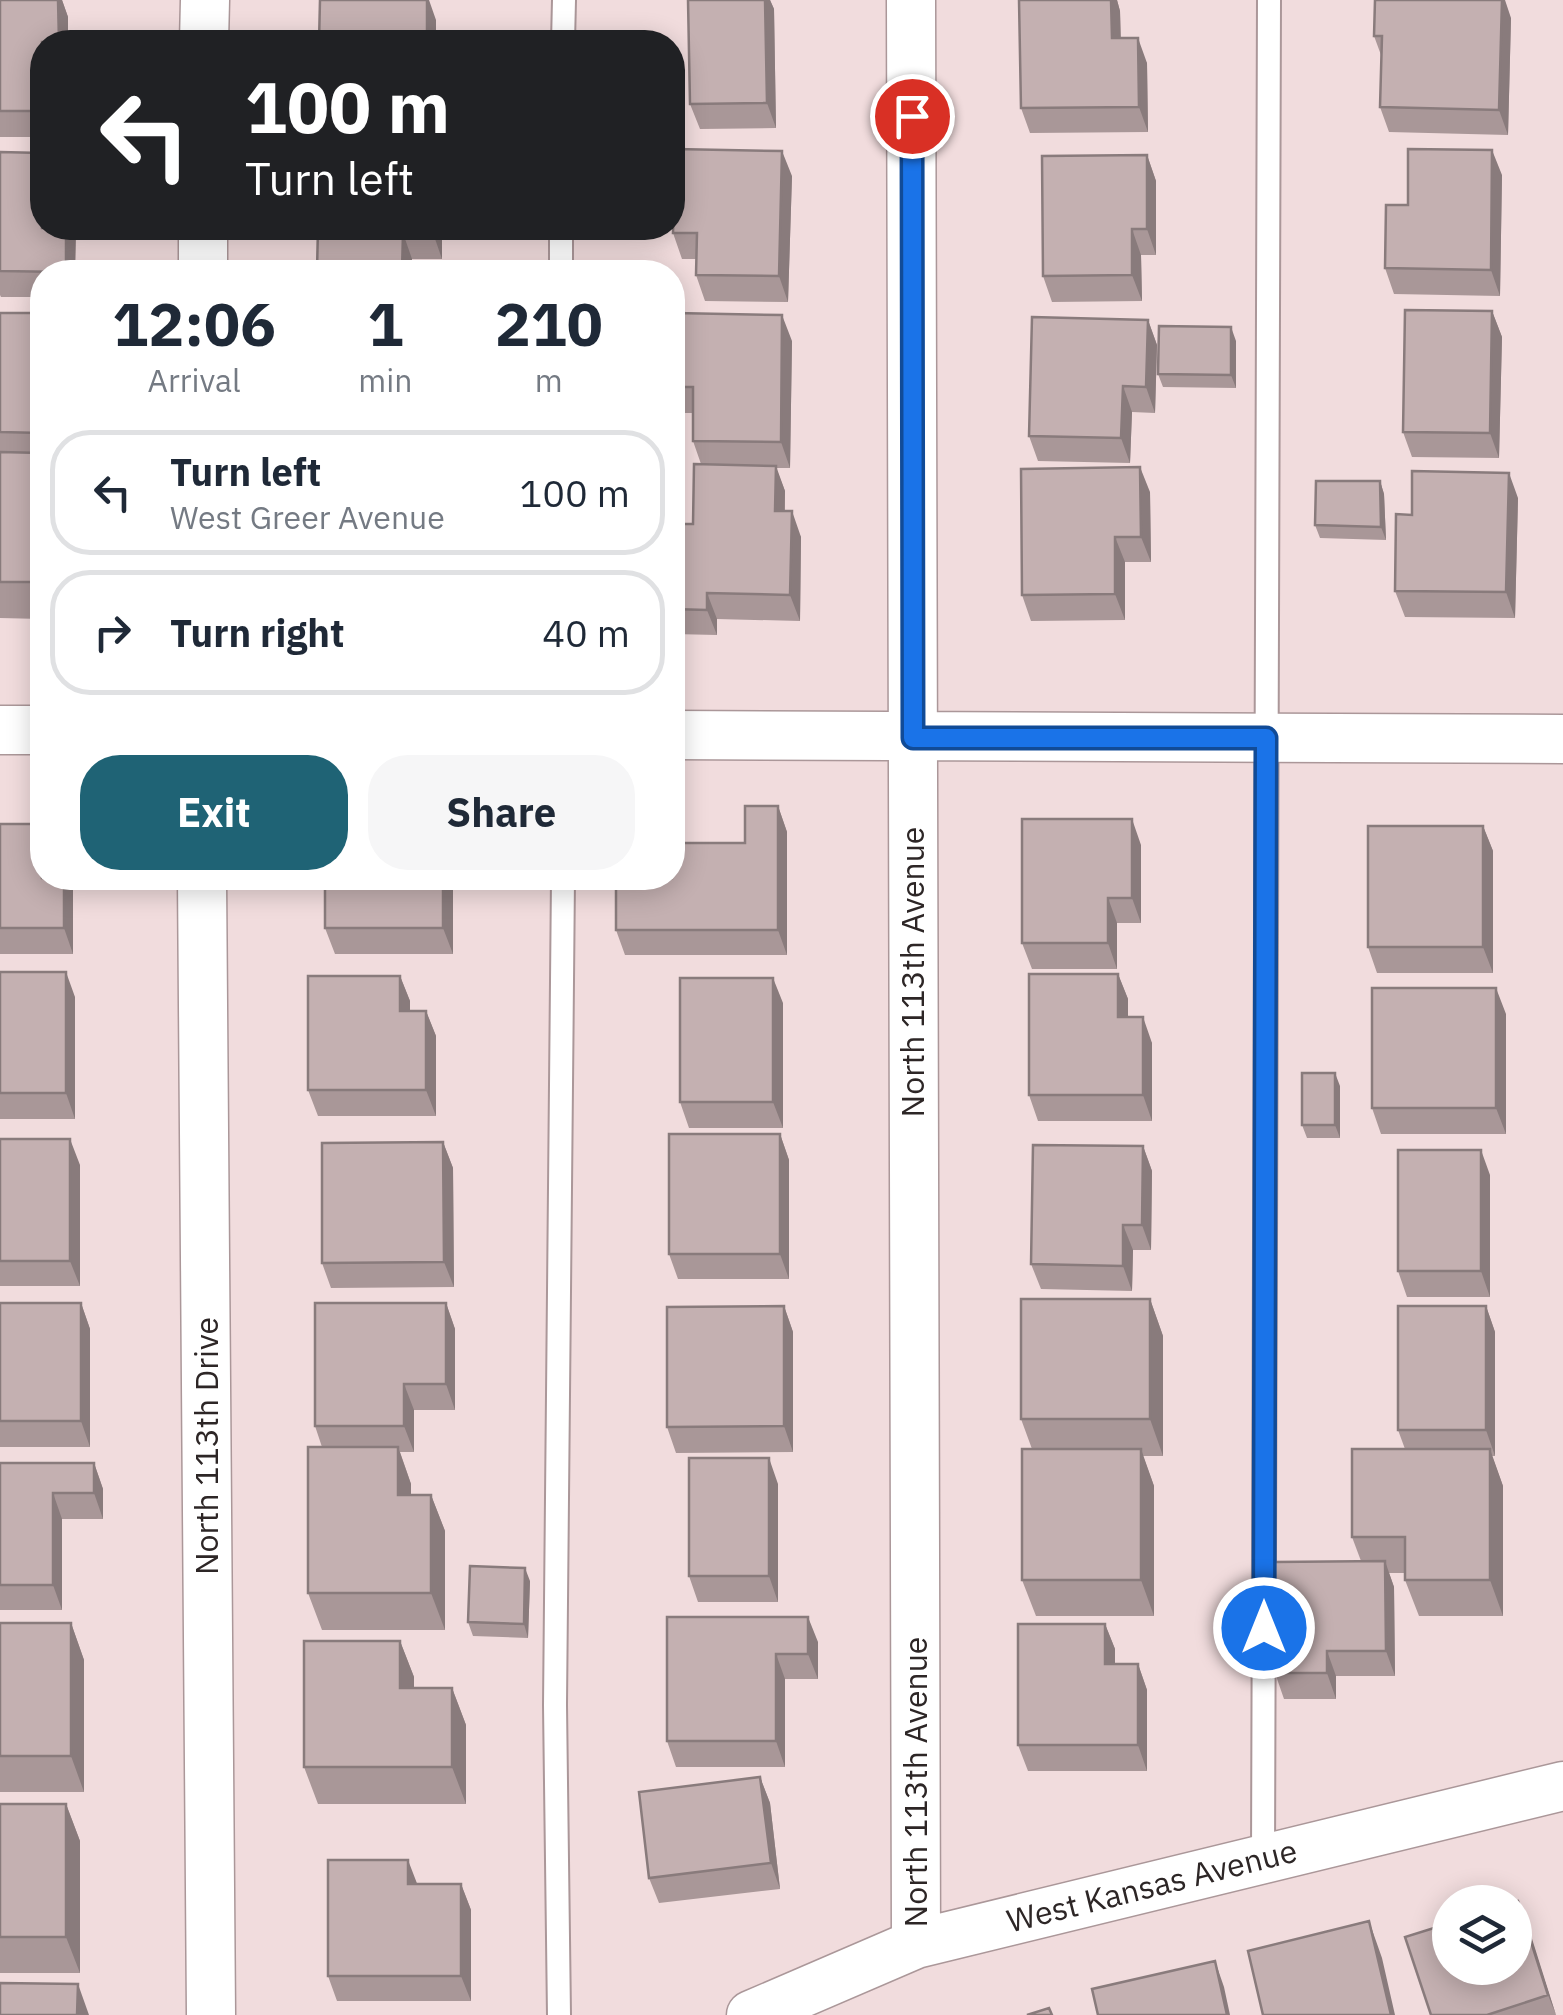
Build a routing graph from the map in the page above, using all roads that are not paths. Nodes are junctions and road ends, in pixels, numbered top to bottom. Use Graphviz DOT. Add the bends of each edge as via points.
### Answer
graph roads {
  1 [pos="204,0"];
  2 [pos="564,0"];
  3 [pos="911,0"];
  4 [pos="1269,0"];
  5 [pos="204,30"];
  6 [pos="563,30"];
  7 [pos="0,730"];
  8 [pos="30,730"];
  9 [pos="685,735"];
  10 [pos="913,738"];
  11 [pos="1266,738"];
  12 [pos="1563,738"];
  13 [pos="202,890"];
  14 [pos="563,890"];
  15 [pos="1563,1786"];
  16 [pos="1263,1859"];
  17 [pos="916,1944"];
  18 [pos="212,2015"];
  19 [pos="558,2015"];
  20 [pos="751,2015"];
  1 -- 5 [label="street"];
  2 -- 6 [label="lane"];
  3 -- 10 [label="street, North 113th Avenue"];
  4 -- 11 [label="lane"];
  7 -- 8 [label="street"];
  9 -- 10 [label="street"];
  10 -- 11 [label="street"];
  10 -- 17 [label="street, North 113th Avenue"];
  11 -- 12 [label="street"];
  11 -- 16 [label="lane"];
  13 -- 18 [label="street, North 113th Drive"];
  14 -- 19 [label="lane"];
  15 -- 16 [label="street, West Kansas Avenue"];
  16 -- 17 [label="street, West Kansas Avenue"];
  17 -- 20 [label="street, West Kansas Avenue"];
}
